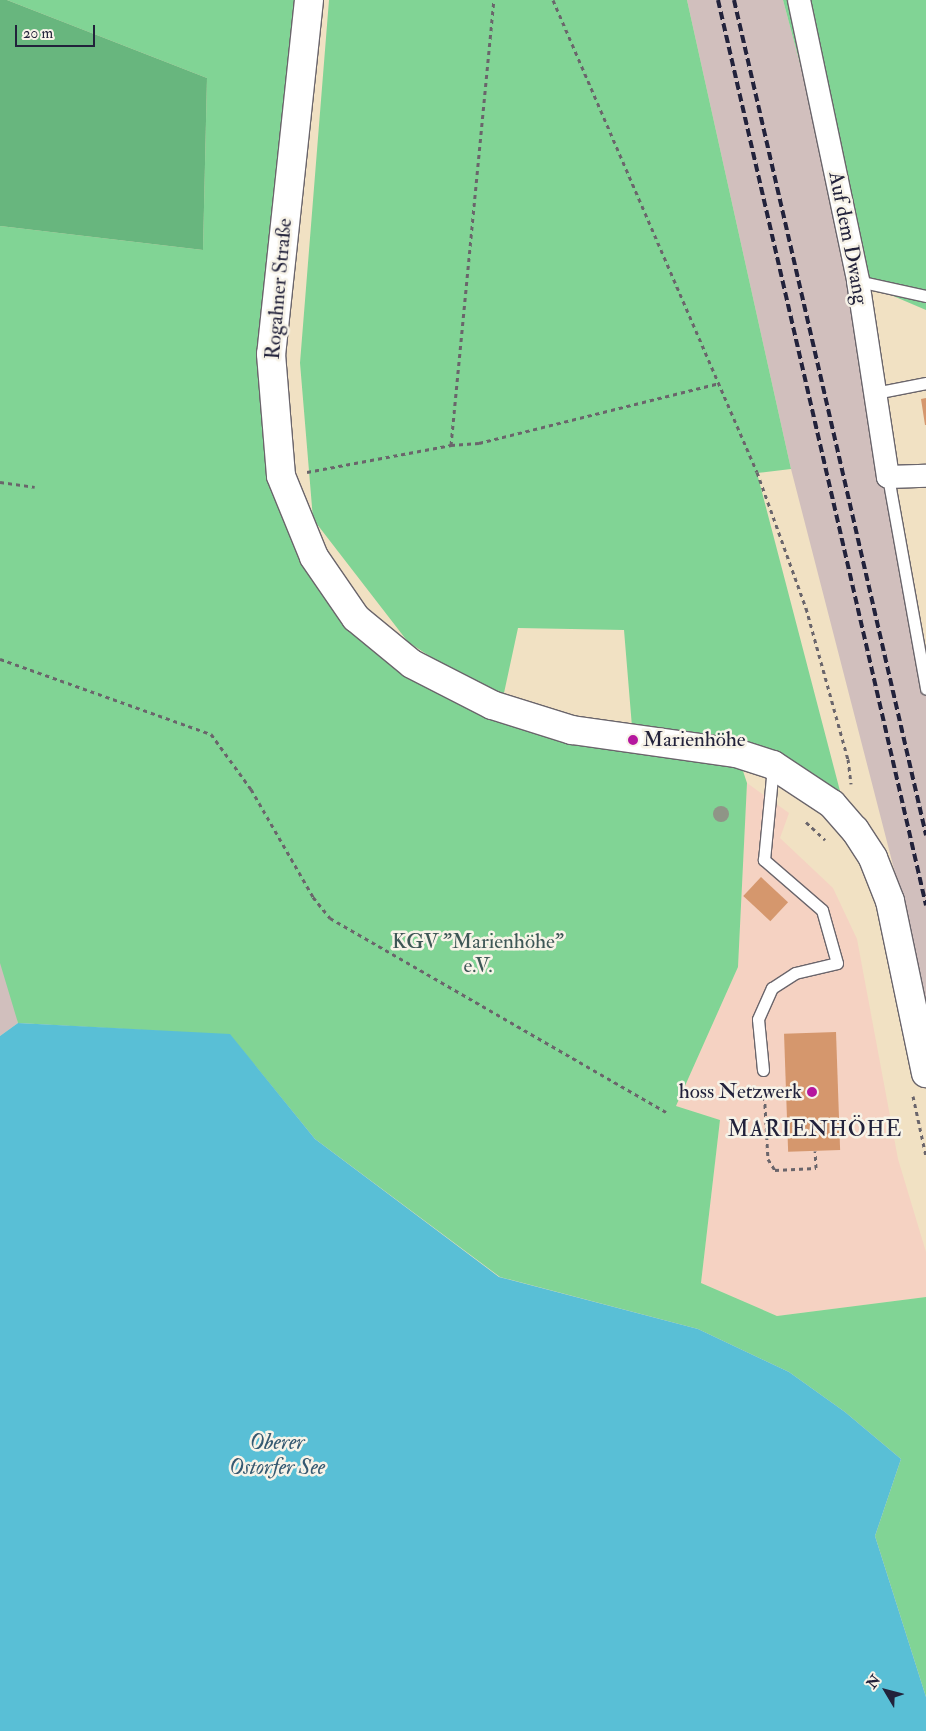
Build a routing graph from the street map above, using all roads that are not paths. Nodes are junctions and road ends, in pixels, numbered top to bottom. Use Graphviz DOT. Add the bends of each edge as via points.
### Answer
graph roads {
  1 [pos="309,0"];
  2 [pos="799,0"];
  3 [pos="858,281"];
  4 [pos="926,296"];
  5 [pos="926,383"];
  6 [pos="875,393"];
  7 [pos="926,476"];
  8 [pos="888,477"];
  9 [pos="926,690"];
  10 [pos="773,765"];
  11 [pos="762,1070"];
  12 [pos="919,1082"];
  1 -- 10 [label="street, Rogahner Straße" via="271,354 281,476 314,557 356,618 412,664 492,705 572,730 736,753"];
  2 -- 3 [label="street, Auf dem Dwang"];
  3 -- 4 [label="lane"];
  3 -- 6 [label="street, Auf dem Dwang"];
  5 -- 6 [label="lane"];
  6 -- 8 [label="street, Auf dem Dwang"];
  7 -- 8 [label="street"];
  8 -- 9 [label="lane, Auf dem Dwang"];
  10 -- 11 [label="lane" via="764,860 822,910 838,963 795,974 772,988 758,1019"];
  10 -- 12 [label="street, Rogahner Straße" via="806,783 832,804 855,830 873,858 890,901"];
}
